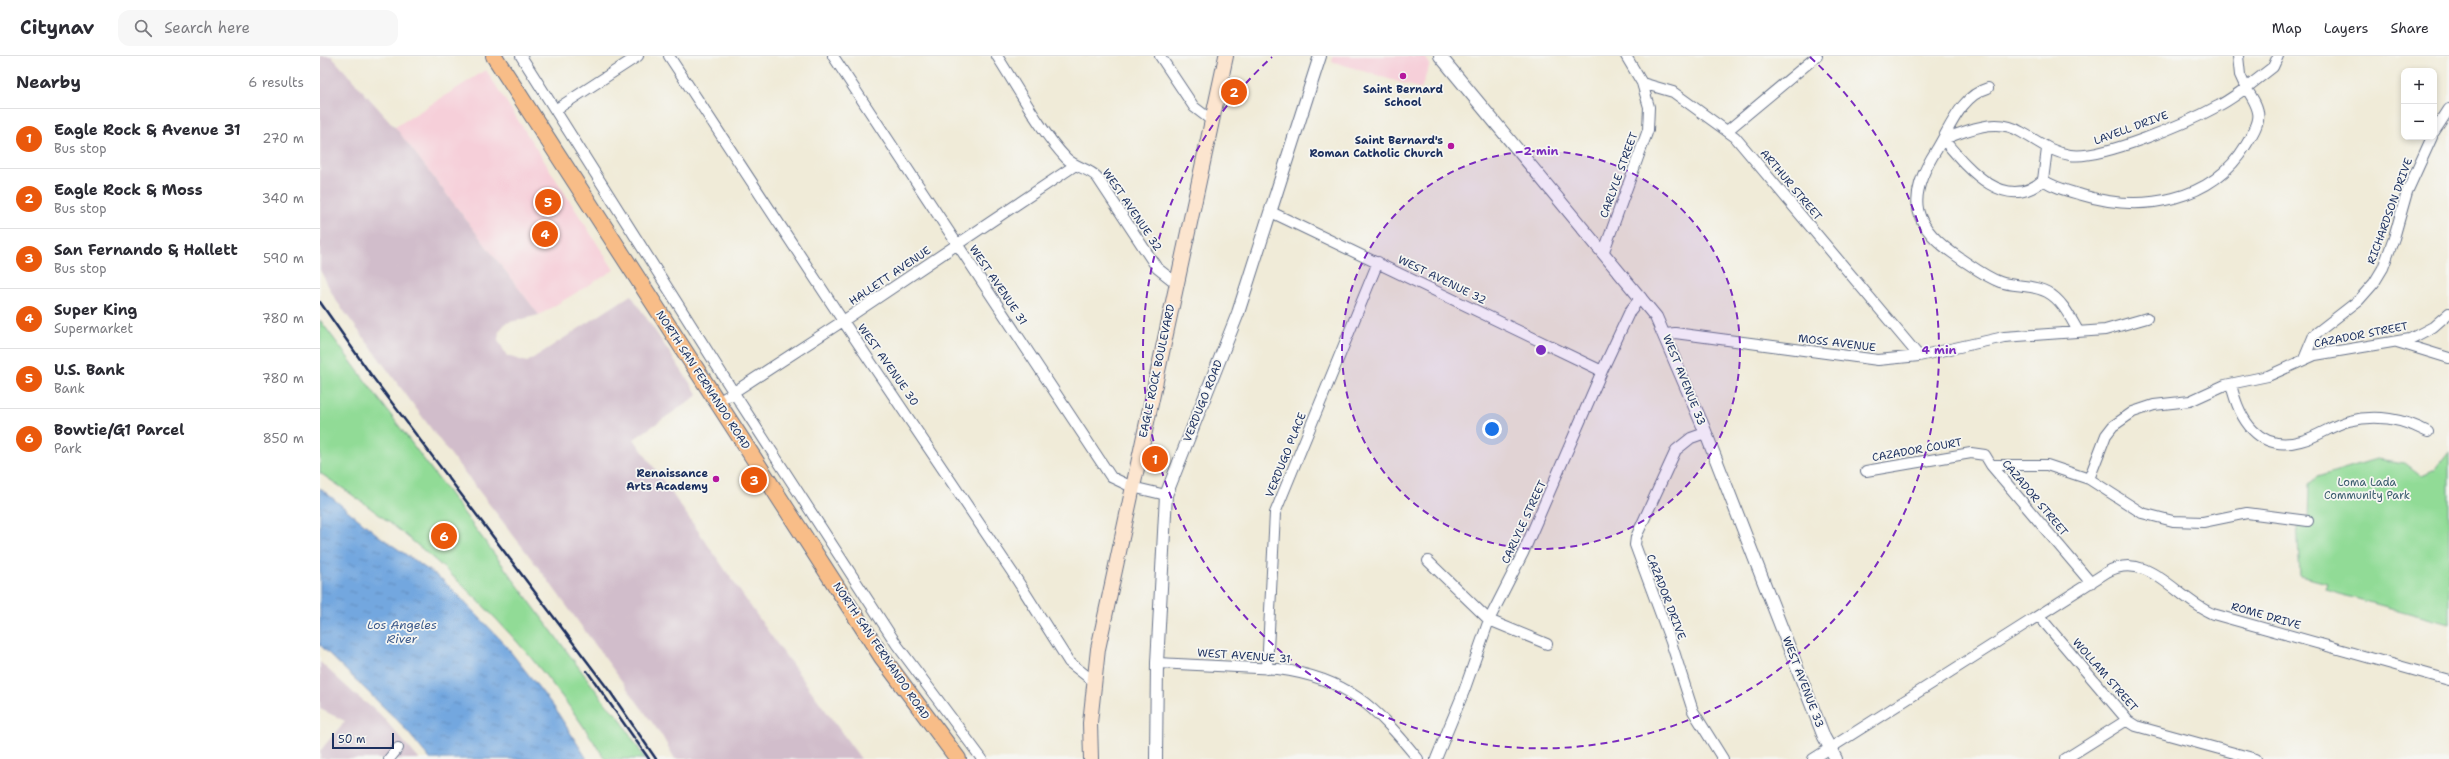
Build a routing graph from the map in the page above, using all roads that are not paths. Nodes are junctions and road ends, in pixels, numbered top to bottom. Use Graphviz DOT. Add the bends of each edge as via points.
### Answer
graph roads {
  1 [pos="494,56"];
  2 [pos="521,56"];
  3 [pos="638,56"];
  4 [pos="669,56"];
  5 [pos="833,56"];
  6 [pos="997,56"];
  7 [pos="1160,56"];
  8 [pos="1226,56"];
  9 [pos="1320,56"];
  10 [pos="1440,56"];
  11 [pos="1626,56"];
  12 [pos="1817,56"];
  13 [pos="2238,56"];
  14 [pos="2278,56"];
  15 [pos="1642,83"];
  16 [pos="1988,88"];
  17 [pos="2246,88"];
  18 [pos="2449,109"];
  19 [pos="555,110"];
  20 [pos="1211,120"];
  21 [pos="2437,127"];
  22 [pos="1727,131"];
  23 [pos="1943,139"];
  24 [pos="2431,140"];
  25 [pos="2047,148"];
  26 [pos="1074,166"];
  27 [pos="2043,180"];
  28 [pos="1271,212"];
  29 [pos="957,245"];
  30 [pos="1604,251"];
  31 [pos="1378,262"];
  32 [pos="1176,283"];
  33 [pos="1641,297"];
  34 [pos="2449,314"];
  35 [pos="2147,318"];
  36 [pos="843,321"];
  37 [pos="2078,331"];
  38 [pos="1665,334"];
  39 [pos="2397,342"];
  40 [pos="1919,356"];
  41 [pos="2449,358"];
  42 [pos="2304,359"];
  43 [pos="1602,371"];
  44 [pos="2231,384"];
  45 [pos="734,393"];
  46 [pos="717,403"];
  47 [pos="2428,432"];
  48 [pos="1705,433"];
  49 [pos="1991,465"];
  50 [pos="1866,472"];
  51 [pos="2089,479"];
  52 [pos="1132,487"];
  53 [pos="1166,494"];
  54 [pos="2308,521"];
  55 [pos="1428,561"];
  56 [pos="2091,582"];
  57 [pos="2040,616"];
  58 [pos="1490,620"];
  59 [pos="1547,644"];
  60 [pos="1157,662"];
  61 [pos="1267,669"];
  62 [pos="2449,680"];
  63 [pos="1093,681"];
  64 [pos="2127,720"];
  65 [pos="398,748"];
  66 [pos="1829,749"];
  67 [pos="389,759"];
  68 [pos="958,759"];
  69 [pos="982,759"];
  70 [pos="1091,759"];
  71 [pos="1156,759"];
  72 [pos="1418,759"];
  73 [pos="1436,759"];
  74 [pos="1723,759"];
  75 [pos="1812,759"];
  76 [pos="1836,759"];
  77 [pos="2065,759"];
  78 [pos="2256,759"];
  1 -- 46 [label="main road, NORTH SAN FERNANDO ROAD"];
  2 -- 19 [label="street, NORTH SAN FERNANDO ROAD"];
  3 -- 19 [label="street"];
  4 -- 36 [label="street, WEST AVENUE 30"];
  5 -- 29 [label="street, WEST AVENUE 31"];
  6 -- 26 [label="street, WEST AVENUE 32" via="1058,150"];
  7 -- 20 [label="street" via="1194,107"];
  8 -- 20 [label="main road, EAGLE ROCK BOULEVARD"];
  9 -- 28 [label="street, VERDUGO ROAD"];
  10 -- 30 [label="street, WEST AVENUE 33"];
  11 -- 15 [label="street"];
  12 -- 22 [label="street"];
  13 -- 17 [label="street" via="2240,75"];
  14 -- 17 [label="street, LAVELL DRIVE" via="2273,67"];
  15 -- 22 [label="street, ARTHUR STREET" via="1673,92"];
  15 -- 30 [label="street, CARLYLE STREET" via="1649,107 1648,130"];
  16 -- 23 [label="street" via="1967,99"];
  17 -- 25 [label="street, LAVELL DRIVE" via="2207,112 2109,151 2082,156 2059,153"];
  17 -- 27 [label="street" via="2259,108 2251,137 2224,172 2198,190 2183,196 2148,203 2115,202 2055,188"];
  18 -- 21 [label="street"];
  19 -- 45 [label="street, NORTH SAN FERNANDO ROAD"];
  20 -- 32 [label="main road, EAGLE ROCK BOULEVARD"];
  22 -- 40 [label="street, ARTHUR STREET" via="1735,137"];
  23 -- 25 [label="street, LAVELL DRIVE" via="1983,126 2001,125 2021,131"];
  23 -- 27 [label="street" via="1974,174 1992,186 2021,190 2035,187"];
  23 -- 37 [label="street" via="1927,164 1918,186 1918,208 1926,229 1940,245 1989,277 2009,285 2038,288 2054,297 2062,304"];
  24 -- 42 [label="street, RICHARDSON DRIVE" via="2407,192 2383,268 2359,300 2314,335"];
  25 -- 27 [label="street"];
  26 -- 29 [label="street, HALLETT AVENUE"];
  26 -- 32 [label="street, WEST AVENUE 32" via="1087,169 1097,177 1157,268"];
  28 -- 31 [label="street, WEST AVENUE 32"];
  28 -- 53 [label="street, VERDUGO ROAD" via="1238,313"];
  29 -- 36 [label="street, HALLETT AVENUE"];
  29 -- 52 [label="street, WEST AVENUE 31" via="1111,477"];
  30 -- 33 [label="street, WEST AVENUE 33"];
  31 -- 43 [label="street, WEST AVENUE 32"];
  31 -- 61 [label="street, VERDUGO PLACE" via="1275,514"];
  32 -- 52 [label="main road, EAGLE ROCK BOULEVARD"];
  33 -- 38 [label="street, WEST AVENUE 33"];
  33 -- 43 [label="street, CARLYLE STREET" via="1630,311"];
  34 -- 39 [label="street, CAZADOR STREET" via="2422,334"];
  35 -- 37 [label="street, MOSS AVENUE" via="2105,330"];
  36 -- 45 [label="street, HALLETT AVENUE"];
  36 -- 63 [label="street, WEST AVENUE 30" via="1012,572 1069,662"];
  37 -- 40 [label="street, MOSS AVENUE" via="2004,337"];
  38 -- 40 [label="street, MOSS AVENUE" via="1675,333 1878,360"];
  38 -- 48 [label="street, WEST AVENUE 33"];
  39 -- 41 [label="street"];
  39 -- 42 [label="street, CAZADOR STREET"];
  42 -- 44 [label="street, CAZADOR STREET" via="2268,376"];
  43 -- 58 [label="street, CARLYLE STREET" via="1526,546"];
  44 -- 47 [label="street" via="2243,420 2259,435 2274,441 2300,442 2336,425 2362,418 2406,422"];
  44 -- 51 [label="street, CAZADOR STREET" via="2190,401 2141,408 2122,418 2102,441"];
  45 -- 46 [label="street, HALLETT AVENUE"];
  45 -- 69 [label="street, NORTH SAN FERNANDO ROAD" via="897,645"];
  46 -- 68 [label="main road, NORTH SAN FERNANDO ROAD" via="882,657"];
  48 -- 66 [label="street, WEST AVENUE 33"];
  48 -- 74 [label="street, CAZADOR DRIVE" via="1692,438 1676,450 1636,537 1636,545 1693,711"];
  49 -- 50 [label="street, CAZADOR COURT" via="1985,455 1971,453"];
  49 -- 51 [label="street, CAZADOR STREET" via="2047,465"];
  49 -- 56 [label="street, CAZADOR STREET"];
  51 -- 54 [label="street" via="2142,513 2173,522 2203,522 2247,513"];
  52 -- 53 [label="street, WEST AVENUE 31"];
  52 -- 63 [label="main road, EAGLE ROCK BOULEVARD"];
  53 -- 60 [label="street, VERDUGO ROAD"];
  55 -- 58 [label="street"];
  56 -- 57 [label="street"];
  56 -- 62 [label="street, ROME DRIVE" via="2116,567 2139,565 2213,614"];
  57 -- 64 [label="street, WOLLAM STREET"];
  57 -- 66 [label="street"];
  58 -- 59 [label="street"];
  58 -- 73 [label="street, CARLYLE STREET"];
  60 -- 61 [label="street, WEST AVENUE 31"];
  60 -- 71 [label="street, VERDUGO ROAD"];
  61 -- 72 [label="street, WEST AVENUE 31" via="1313,676 1357,696 1389,723"];
  63 -- 70 [label="main road, EAGLE ROCK BOULEVARD"];
  64 -- 77 [label="street"];
  64 -- 78 [label="street, WOLLAM STREET" via="2136,726"];
  65 -- 67 [label="street"];
  66 -- 75 [label="street"];
  66 -- 76 [label="street, WEST AVENUE 33"];
}
